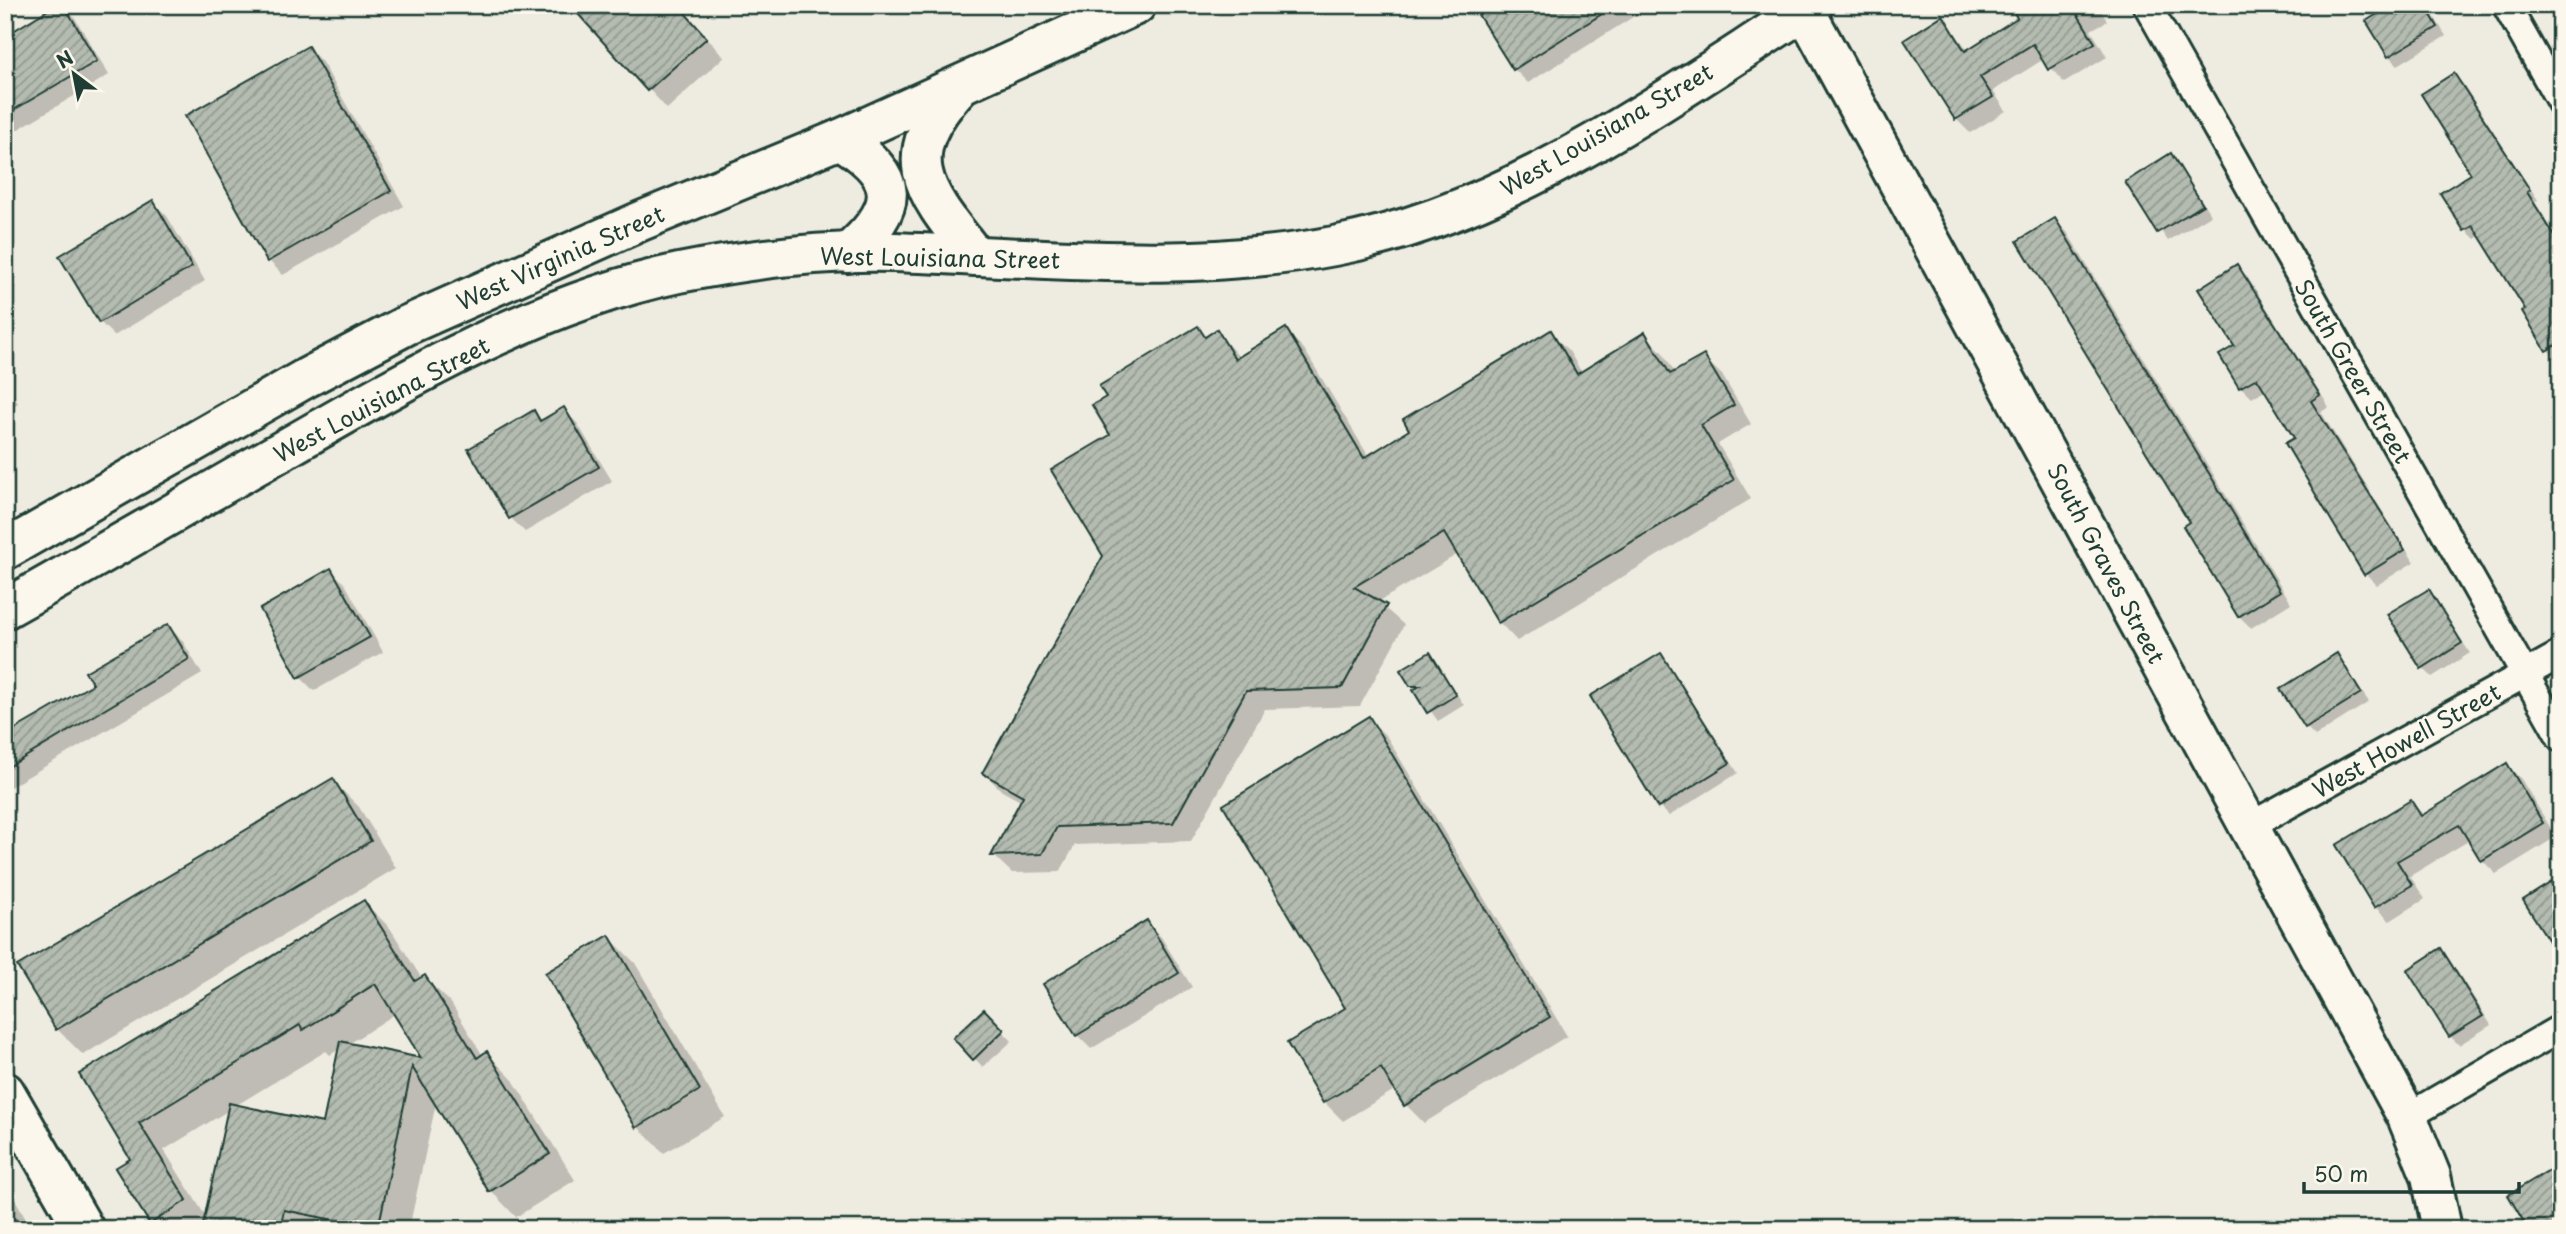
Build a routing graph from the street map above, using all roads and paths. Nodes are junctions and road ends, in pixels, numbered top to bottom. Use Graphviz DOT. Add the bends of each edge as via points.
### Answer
graph roads {
  1 [pos="1136,5"];
  2 [pos="2147,5"];
  3 [pos="2506,5"];
  4 [pos="1806,7"];
  5 [pos="961,84"];
  6 [pos="2561,103"];
  7 [pos="840,139"];
  8 [pos="848,253"];
  9 [pos="975,256"];
  10 [pos="306,378"];
  11 [pos="331,423"];
  12 [pos="5,550"];
  13 [pos="5,610"];
  14 [pos="2561,654"];
  15 [pos="2526,674"];
  16 [pos="2561,738"];
  17 [pos="2250,826"];
  18 [pos="2561,1028"];
  19 [pos="5,1092"];
  20 [pos="2407,1117"];
  21 [pos="85,1229"];
  22 [pos="2442,1229"];
  1 -- 5 [label="main road, West Virginia Street"];
  2 -- 15 [label="street, South Greer Street"];
  3 -- 6 [label="street"];
  4 -- 9 [label="main road, West Louisiana Street" via="1558,162 1482,199 1395,231 1337,246 1262,256 1162,260"];
  4 -- 17 [label="main road, South Graves Street"];
  5 -- 7 [label="main road, West Virginia Street"];
  5 -- 9 [label="main road" via="928,127 922,171 926,187"];
  7 -- 8 [label="main road" via="875,162 887,191 879,221"];
  7 -- 10 [label="main road, West Virginia Street" via="455,303"];
  8 -- 9 [label="main road, West Louisiana Street"];
  8 -- 11 [label="main road, West Louisiana Street" via="716,267 609,292 463,354"];
  10 -- 11 [label="main road"];
  10 -- 12 [label="main road, West Virginia Street"];
  11 -- 13 [label="main road, West Louisiana Street"];
  14 -- 15 [label="street, West Howell Street"];
  15 -- 16 [label="street, South Greer Street"];
  15 -- 17 [label="street, West Howell Street"];
  17 -- 20 [label="main road, South Graves Street"];
  18 -- 20 [label="street"];
  19 -- 21 [label="main road"];
  20 -- 22 [label="main road, South Graves Street" via="2431,1176"];
}
